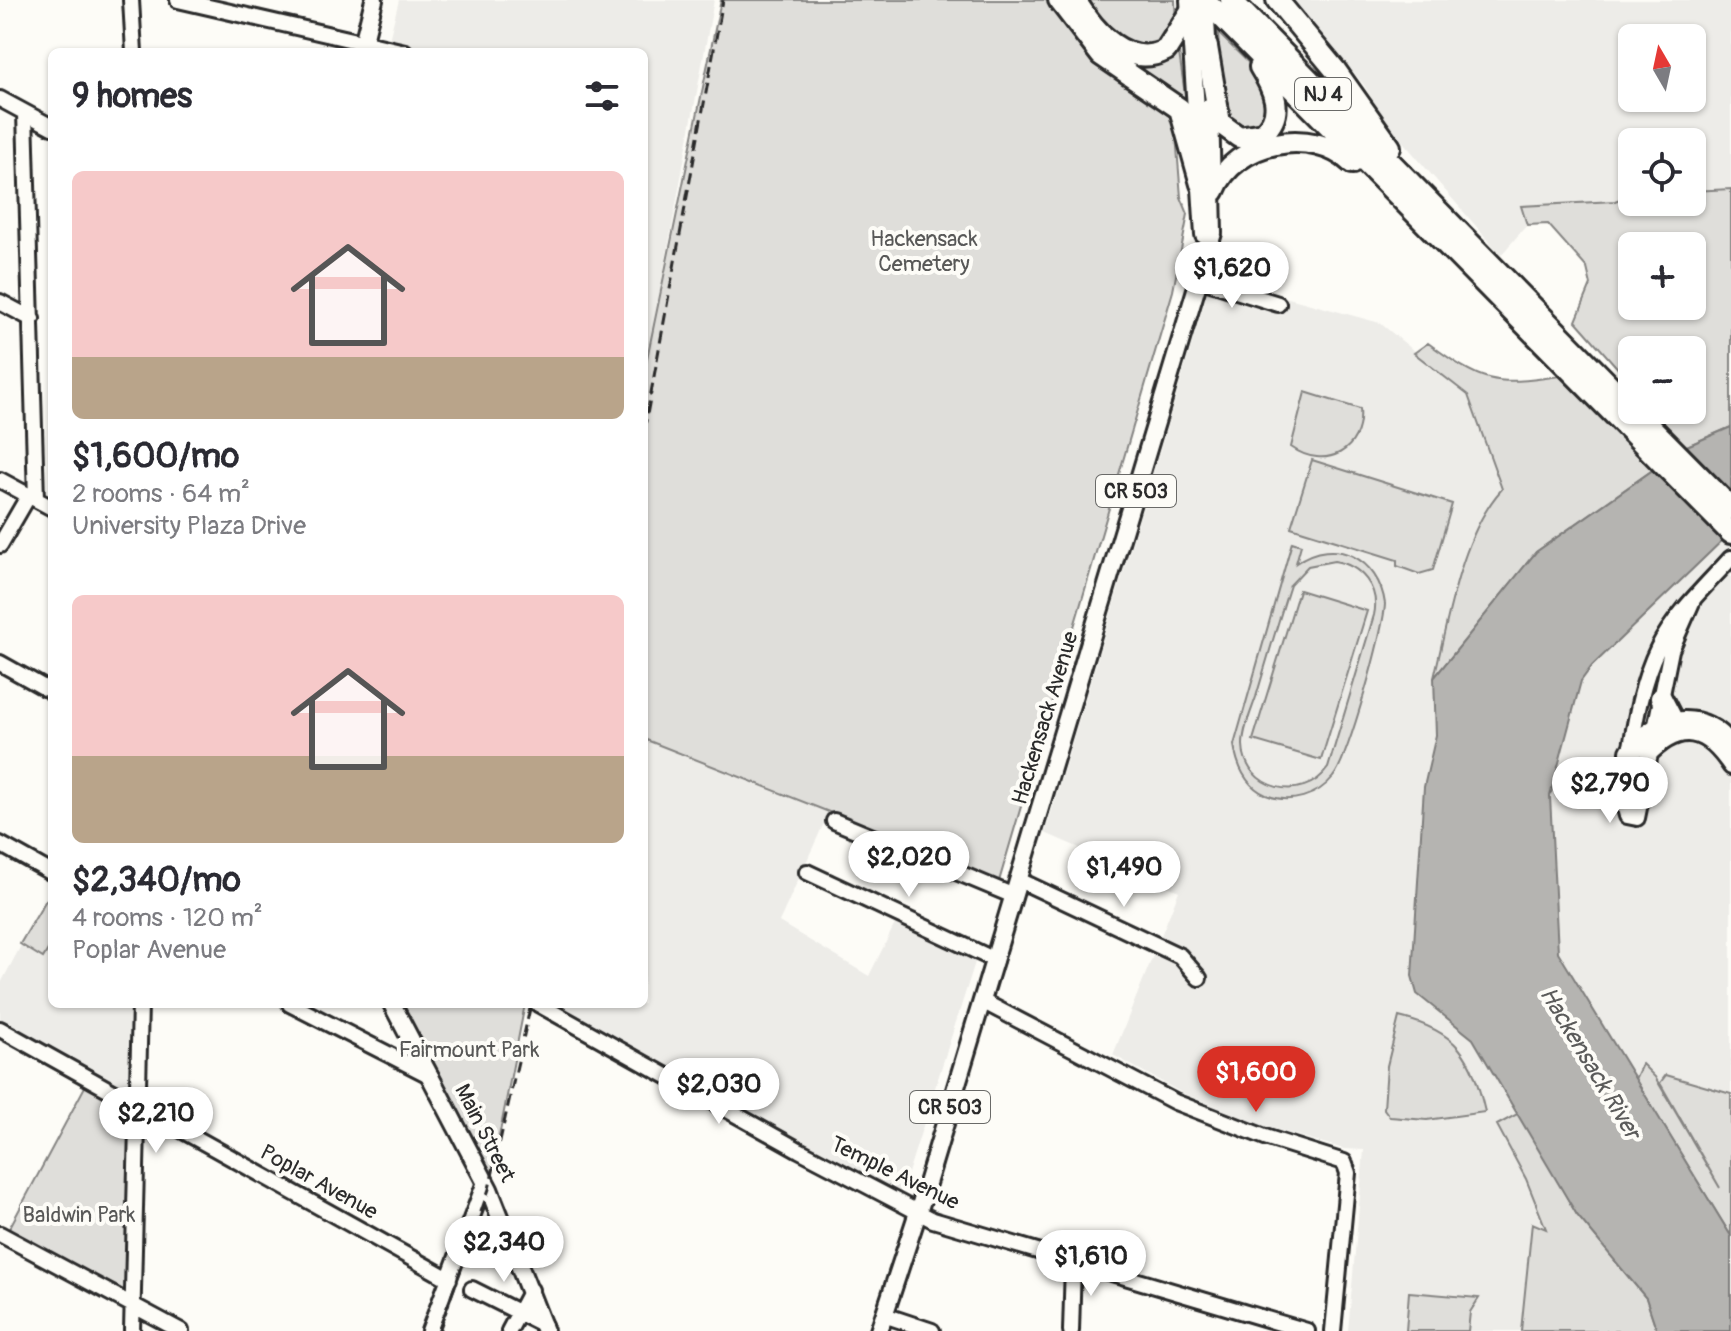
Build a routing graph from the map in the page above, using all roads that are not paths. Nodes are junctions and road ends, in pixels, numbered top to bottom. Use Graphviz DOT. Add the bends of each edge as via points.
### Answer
graph roads {
  1 [pos="131,0"];
  2 [pos="178,0"];
  3 [pos="374,0"];
  4 [pos="1059,0"];
  5 [pos="1075,0"];
  6 [pos="1231,0"];
  7 [pos="1277,0"];
  8 [pos="1195,4"];
  9 [pos="1241,36"];
  10 [pos="362,47"];
  11 [pos="1207,47"];
  12 [pos="134,48"];
  13 [pos="0,99"];
  14 [pos="25,113"];
  15 [pos="48,125"];
  16 [pos="1208,188"];
  17 [pos="1402,200"];
  18 [pos="1442,211"];
  19 [pos="1198,279"];
  20 [pos="0,302"];
  21 [pos="1278,304"];
  22 [pos="32,319"];
  23 [pos="1594,381"];
  24 [pos="1618,398"];
  25 [pos="1648,424"];
  26 [pos="0,480"];
  27 [pos="32,497"];
  28 [pos="48,506"];
  29 [pos="1731,508"];
  30 [pos="1731,533"];
  31 [pos="0,545"];
  32 [pos="1731,558"];
  33 [pos="1693,600"];
  34 [pos="0,663"];
  35 [pos="48,690"];
  36 [pos="1661,698"];
  37 [pos="1664,725"];
  38 [pos="1731,748"];
  39 [pos="1640,754"];
  40 [pos="1731,767"];
  41 [pos="834,821"];
  42 [pos="0,844"];
  43 [pos="48,871"];
  44 [pos="807,872"];
  45 [pos="1017,888"];
  46 [pos="995,960"];
  47 [pos="1199,978"];
  48 [pos="982,1001"];
  49 [pos="140,1008"];
  50 [pos="298,1008"];
  51 [pos="394,1008"];
  52 [pos="545,1008"];
  53 [pos="0,1029"];
  54 [pos="431,1076"];
  55 [pos="138,1106"];
  56 [pos="485,1182"];
  57 [pos="918,1213"];
  58 [pos="2,1239"];
  59 [pos="1073,1264"];
  60 [pos="449,1279"];
  61 [pos="472,1289"];
  62 [pos="531,1290"];
  63 [pos="132,1304"];
  64 [pos="519,1313"];
  65 [pos="881,1323"];
  66 [pos="544,1328"];
  67 [pos="132,1331"];
  68 [pos="181,1331"];
  69 [pos="429,1331"];
  70 [pos="509,1331"];
  71 [pos="932,1331"];
  72 [pos="1071,1331"];
  73 [pos="1307,1331"];
  74 [pos="1333,1331"];
  1 -- 12 [label="street"];
  2 -- 10 [label="street"];
  3 -- 10 [label="main road"];
  4 -- 16 [label="highway" via="1101,55 1180,109"];
  5 -- 8 [label="highway" via="1105,39 1143,56 1166,50"];
  6 -- 18 [label="highway, NJ 4"];
  7 -- 18 [label="highway" via="1385,142 1439,199"];
  8 -- 9 [label="highway, NJ 4"];
  8 -- 11 [label="main road, Hackensack Avenue / CR 503" via="1206,26"];
  8 -- 16 [label="main road, Hackensack Avenue / CR 503"];
  9 -- 11 [label="highway" via="1277,105 1271,125 1258,136 1239,137 1220,123"];
  9 -- 17 [label="highway, NJ 4"];
  11 -- 16 [label="main road, Hackensack Avenue / CR 503"];
  13 -- 14 [label="street"];
  14 -- 15 [label="street"];
  14 -- 22 [label="street"];
  16 -- 17 [label="highway" via="1240,159 1270,146 1303,142 1338,151"];
  16 -- 19 [label="main road, Hackensack Avenue / CR 503" via="1205,253"];
  17 -- 23 [label="highway, NJ 4"];
  18 -- 23 [label="highway, NJ 4"];
  19 -- 21 [label="street"];
  19 -- 45 [label="main road, Hackensack Avenue / CR 503"];
  20 -- 22 [label="street"];
  22 -- 27 [label="street"];
  23 -- 24 [label="highway, NJ 4"];
  23 -- 30 [label="highway, NJ 4"];
  25 -- 29 [label="highway, NJ 4"];
  26 -- 27 [label="street"];
  27 -- 28 [label="street"];
  27 -- 31 [label="street"];
  32 -- 33 [label="street"];
  33 -- 36 [label="street" via="1671,650"];
  33 -- 39 [label="street" via="1656,651"];
  34 -- 35 [label="street"];
  36 -- 37 [label="highway"];
  37 -- 38 [label="highway" via="1708,728"];
  37 -- 39 [label="highway"];
  39 -- 39 [label="street" via="1637,818 1623,811 1622,797"];
  39 -- 40 [label="street" via="1670,737 1695,735 1714,743"];
  41 -- 45 [label="street"];
  42 -- 43 [label="street"];
  44 -- 46 [label="street"];
  45 -- 46 [label="main road, Hackensack Avenue / CR 503"];
  45 -- 47 [label="street" via="1180,956"];
  46 -- 48 [label="main road, Hackensack Avenue / CR 503"];
  48 -- 57 [label="main road, Hackensack Avenue / CR 503"];
  48 -- 74 [label="street" via="1175,1102 1344,1162 1348,1173"];
  49 -- 55 [label="street"];
  50 -- 54 [label="street"];
  51 -- 54 [label="main road, Main Street"];
  52 -- 57 [label="street, Temple Avenue"];
  53 -- 55 [label="street, Poplar Avenue"];
  54 -- 56 [label="main road, Main Street"];
  55 -- 60 [label="street, Poplar Avenue"];
  55 -- 63 [label="street"];
  56 -- 60 [label="street"];
  56 -- 62 [label="main road, Main Street"];
  57 -- 59 [label="street, Temple Avenue"];
  57 -- 65 [label="main road, Hackensack Avenue / CR 503"];
  58 -- 63 [label="street"];
  59 -- 72 [label="street"];
  59 -- 73 [label="street, Temple Avenue"];
  60 -- 69 [label="street"];
  61 -- 64 [label="street"];
  62 -- 64 [label="street"];
  62 -- 66 [label="main road, Main Street"];
  63 -- 67 [label="street"];
  63 -- 68 [label="street"];
  64 -- 66 [label="street"];
  64 -- 70 [label="street"];
  65 -- 71 [label="street"];
}
